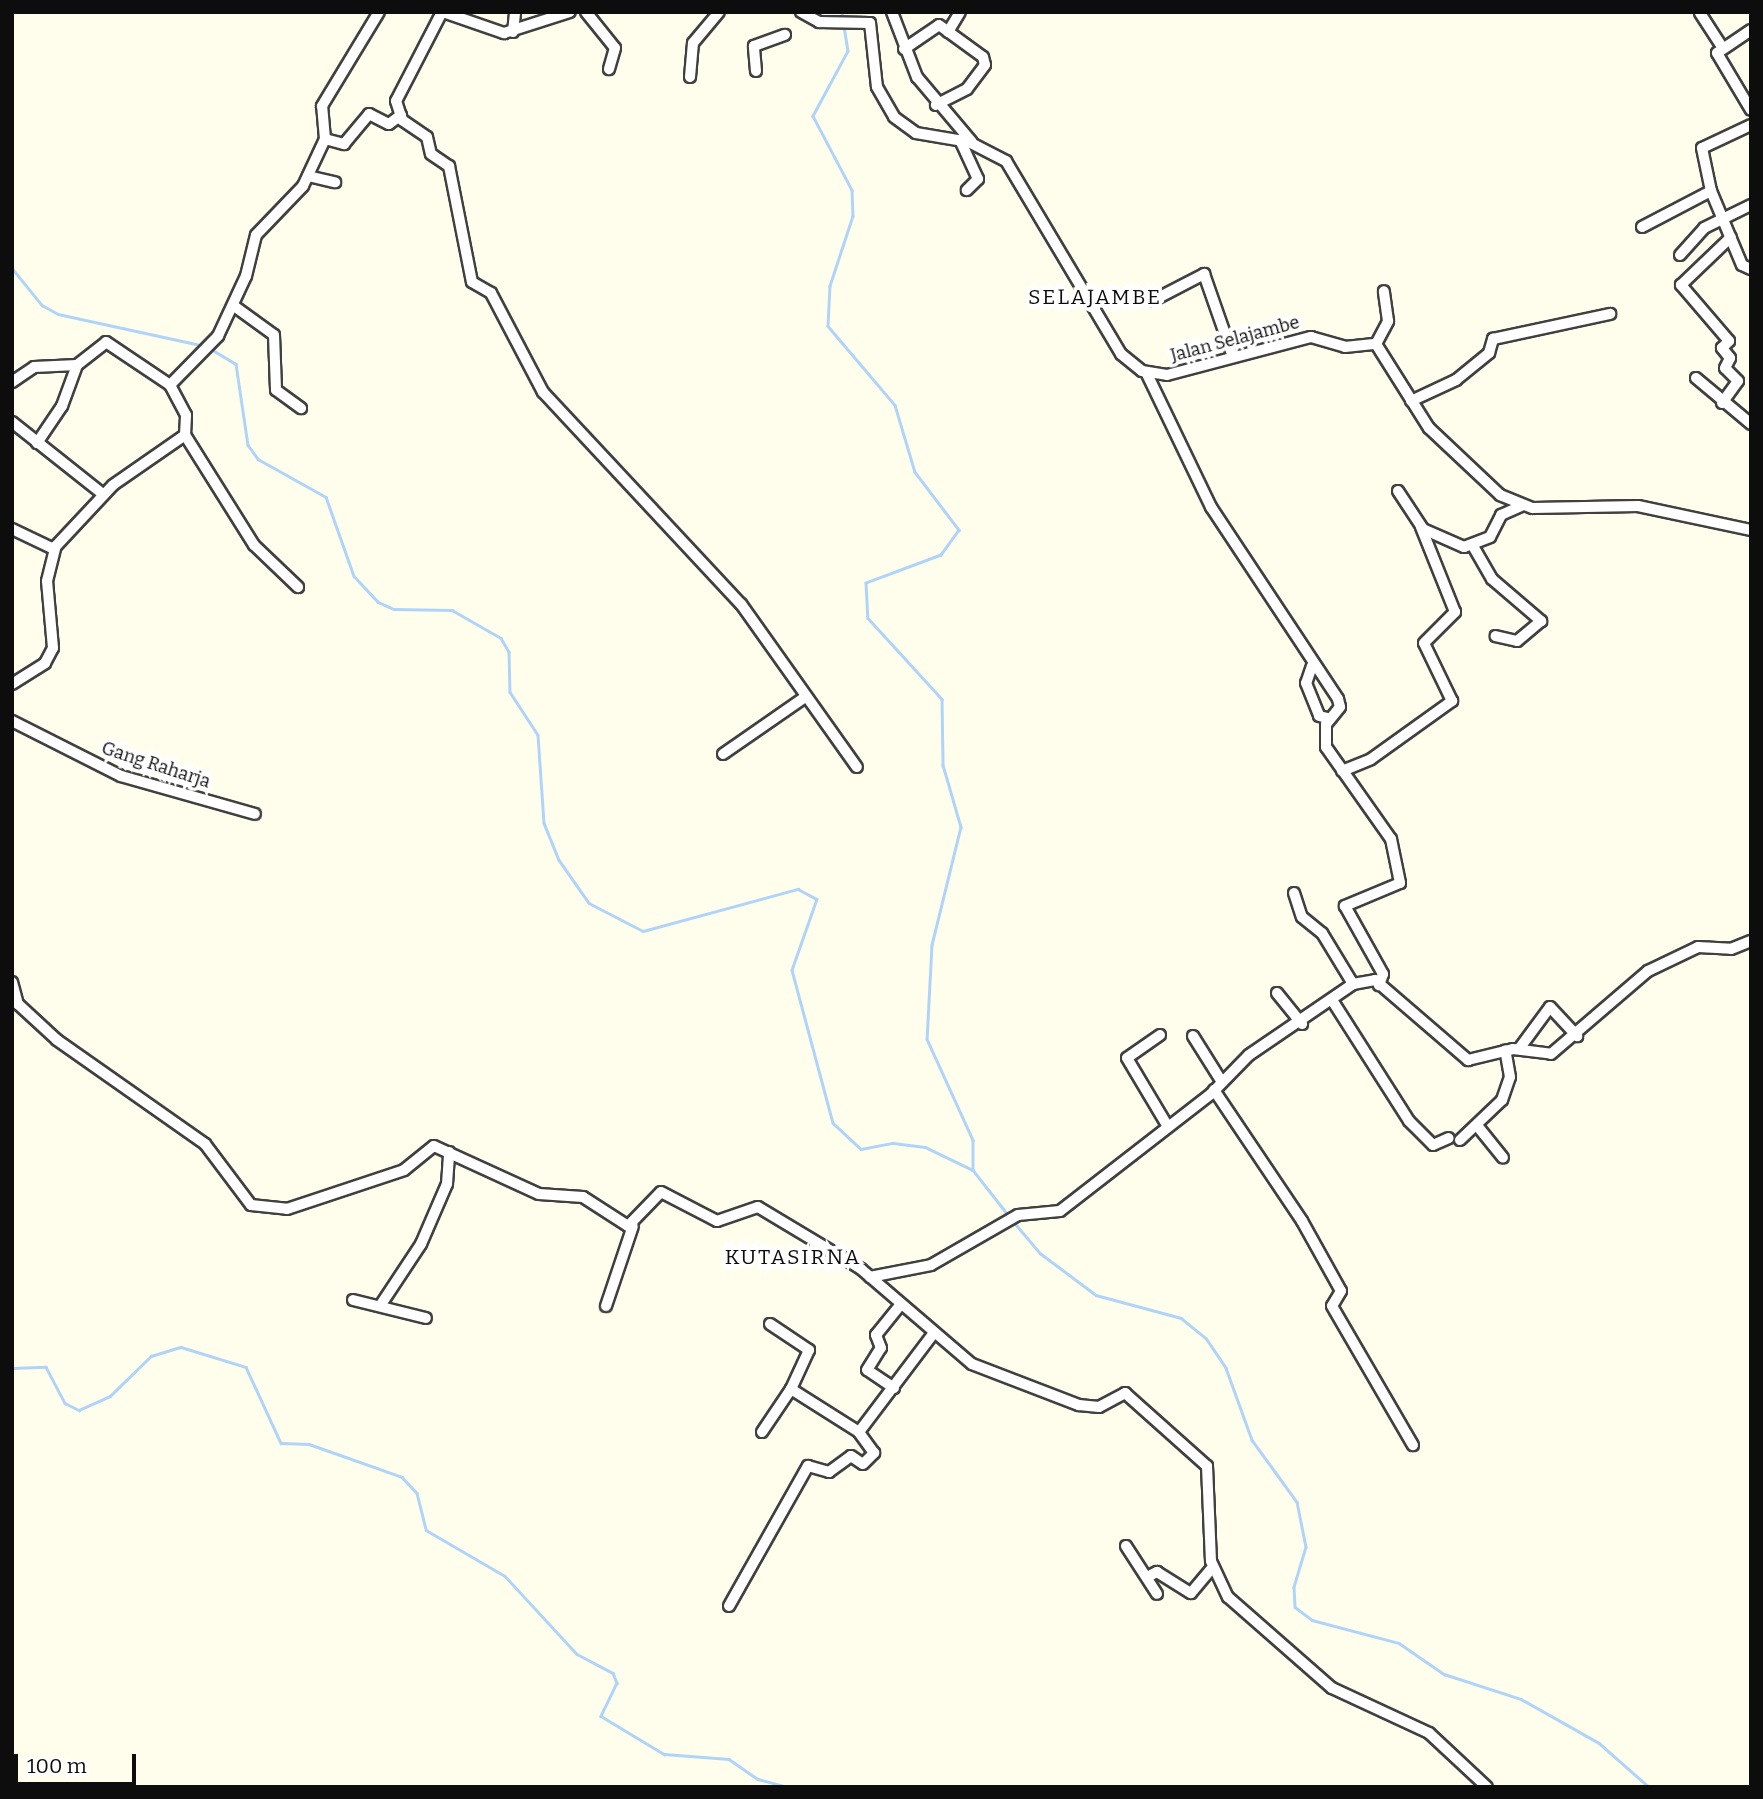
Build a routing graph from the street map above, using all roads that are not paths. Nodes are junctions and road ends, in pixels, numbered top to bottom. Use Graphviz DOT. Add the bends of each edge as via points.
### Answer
graph roads {
  1 [pos="379,12"];
  2 [pos="515,12"];
  3 [pos="570,12"];
  4 [pos="586,12"];
  5 [pos="719,12"];
  6 [pos="801,12"];
  7 [pos="892,12"];
  8 [pos="961,12"];
  9 [pos="446,13"];
  10 [pos="1700,13"];
  11 [pos="1751,30"];
  12 [pos="513,32"];
  13 [pos="948,32"];
  14 [pos="785,35"];
  15 [pos="1721,45"];
  16 [pos="904,49"];
  17 [pos="609,69"];
  18 [pos="756,71"];
  19 [pos="690,77"];
  20 [pos="936,105"];
  21 [pos="1751,110"];
  22 [pos="401,115"];
  23 [pos="1751,125"];
  24 [pos="325,139"];
  25 [pos="960,140"];
  26 [pos="974,144"];
  27 [pos="308,176"];
  28 [pos="335,183"];
  29 [pos="967,190"];
  30 [pos="1711,191"];
  31 [pos="1751,205"];
  32 [pos="1724,220"];
  33 [pos="1642,227"];
  34 [pos="1731,237"];
  35 [pos="1680,255"];
  36 [pos="1751,270"];
  37 [pos="1384,291"];
  38 [pos="1152,301"];
  39 [pos="234,306"];
  40 [pos="1610,314"];
  41 [pos="1376,344"];
  42 [pos="1233,357"];
  43 [pos="76,365"];
  44 [pos="1147,374"];
  45 [pos="1696,378"];
  46 [pos="12,382"];
  47 [pos="170,385"];
  48 [pos="1410,401"];
  49 [pos="1722,403"];
  50 [pos="301,408"];
  51 [pos="12,422"];
  52 [pos="1751,424"];
  53 [pos="185,435"];
  54 [pos="37,443"];
  55 [pos="1398,491"];
  56 [pos="103,494"];
  57 [pos="1523,505"];
  58 [pos="1421,527"];
  59 [pos="12,529"];
  60 [pos="1751,530"];
  61 [pos="1473,546"];
  62 [pos="54,549"];
  63 [pos="298,587"];
  64 [pos="1496,636"];
  65 [pos="1312,666"];
  66 [pos="12,684"];
  67 [pos="804,698"];
  68 [pos="1327,718"];
  69 [pos="12,720"];
  70 [pos="723,754"];
  71 [pos="857,768"];
  72 [pos="1342,771"];
  73 [pos="255,814"];
  74 [pos="1294,893"];
  75 [pos="1751,942"];
  76 [pos="12,982"];
  77 [pos="1353,984"];
  78 [pos="1379,985"];
  79 [pos="1277,993"];
  80 [pos="1332,1000"];
  81 [pos="1302,1024"];
  82 [pos="1160,1035"];
  83 [pos="1193,1036"];
  84 [pos="1577,1036"];
  85 [pos="1519,1049"];
  86 [pos="1505,1051"];
  87 [pos="1217,1085"];
  88 [pos="1167,1125"];
  89 [pos="1479,1128"];
  90 [pos="449,1152"];
  91 [pos="1503,1158"];
  92 [pos="633,1226"];
  93 [pos="870,1277"];
  94 [pos="353,1300"];
  95 [pos="900,1305"];
  96 [pos="380,1306"];
  97 [pos="606,1306"];
  98 [pos="426,1318"];
  99 [pos="770,1324"];
  100 [pos="934,1333"];
  101 [pos="894,1388"];
  102 [pos="791,1389"];
  103 [pos="762,1432"];
  104 [pos="859,1432"];
  105 [pos="1413,1445"];
  106 [pos="1126,1546"];
  107 [pos="1212,1568"];
  108 [pos="1151,1576"];
  109 [pos="1157,1594"];
  110 [pos="729,1606"];
  111 [pos="1487,1787"];
  1 -- 24 [label="street" via="322,106"];
  2 -- 12 [label="street"];
  3 -- 12 [label="street"];
  4 -- 17 [label="street" via="615,48"];
  5 -- 19 [label="street" via="693,43"];
  6 -- 25 [label="street" via="874,28 875,80 891,114 918,134"];
  7 -- 16 [label="street"];
  8 -- 13 [label="street"];
  9 -- 12 [label="street"];
  9 -- 22 [label="street" via="398,96"];
  10 -- 15 [label="street"];
  11 -- 15 [label="street"];
  13 -- 16 [label="street" via="936,26"];
  13 -- 20 [label="street" via="985,65 967,89"];
  14 -- 18 [label="street" via="754,46"];
  15 -- 21 [label="street" via="1718,57"];
  16 -- 20 [label="street"];
  20 -- 26 [label="street"];
  22 -- 24 [label="street" via="389,124 369,114 344,144"];
  22 -- 67 [label="street" via="449,166 472,282 491,293 543,392 741,604"];
  23 -- 30 [label="street" via="1703,144"];
  24 -- 27 [label="street"];
  25 -- 26 [label="street"];
  25 -- 29 [label="street" via="978,178"];
  26 -- 44 [label="street" via="1010,165 1121,354"];
  27 -- 28 [label="street"];
  27 -- 39 [label="street" via="256,235"];
  30 -- 32 [label="street"];
  30 -- 33 [label="street"];
  31 -- 32 [label="street"];
  32 -- 34 [label="street"];
  32 -- 35 [label="street" via="1704,228"];
  34 -- 36 [label="street" via="1742,265"];
  34 -- 49 [label="street" via="1681,285 1729,341 1722,348 1730,358 1726,368 1738,381"];
  37 -- 41 [label="street" via="1388,320"];
  38 -- 42 [label="street" via="1205,274"];
  39 -- 47 [label="street" via="218,336"];
  39 -- 50 [label="street" via="274,335 276,390"];
  40 -- 48 [label="street" via="1493,340 1489,353 1456,380"];
  41 -- 42 [label="street, Jalan Selajambe" via="1345,347 1315,337"];
  41 -- 48 [label="street"];
  42 -- 44 [label="street, Jalan Selajambe" via="1167,375"];
  43 -- 46 [label="street" via="33,367"];
  43 -- 47 [label="street" via="106,342"];
  43 -- 54 [label="street" via="62,406"];
  44 -- 65 [label="street" via="1201,489"];
  45 -- 49 [label="street"];
  47 -- 53 [label="street" via="183,404"];
  48 -- 57 [label="street" via="1429,428 1490,488"];
  49 -- 52 [label="street"];
  51 -- 54 [label="street"];
  53 -- 56 [label="street"];
  53 -- 63 [label="street" via="254,545"];
  54 -- 56 [label="street"];
  55 -- 58 [label="street"];
  56 -- 62 [label="street"];
  57 -- 60 [label="street" via="1638,506"];
  57 -- 61 [label="street" via="1501,515 1493,534"];
  58 -- 61 [label="street"];
  58 -- 72 [label="street" via="1455,612 1424,643 1452,701 1371,759"];
  59 -- 62 [label="street"];
  61 -- 64 [label="street" via="1492,579 1541,621 1517,641"];
  62 -- 66 [label="street" via="47,580 53,648 45,663"];
  65 -- 68 [label="street" via="1306,683 1320,716"];
  65 -- 68 [label="street" via="1340,704"];
  67 -- 70 [label="street"];
  67 -- 71 [label="street"];
  68 -- 72 [label="street" via="1326,747"];
  69 -- 73 [label="street, Gang Raharja" via="121,776"];
  72 -- 78 [label="street" via="1380,817 1400,879 1345,906 1383,974"];
  74 -- 77 [label="street" via="1302,917 1322,933"];
  75 -- 84 [label="street" via="1731,949 1698,947 1648,971"];
  76 -- 90 [label="street" via="18,1004 57,1040 205,1144 251,1205 287,1209 409,1167 430,1147"];
  77 -- 78 [label="street" via="1370,979"];
  77 -- 80 [label="street"];
  78 -- 86 [label="street" via="1464,1059"];
  79 -- 81 [label="street"];
  80 -- 81 [label="street"];
  80 -- 89 [label="street" via="1409,1121 1433,1145"];
  81 -- 87 [label="street"];
  82 -- 88 [label="street" via="1127,1058"];
  83 -- 87 [label="street"];
  84 -- 85 [label="street" via="1551,1054"];
  84 -- 85 [label="street" via="1550,1007"];
  85 -- 86 [label="street"];
  86 -- 89 [label="street" via="1508,1086"];
  87 -- 88 [label="street"];
  87 -- 105 [label="street" via="1341,1291 1332,1306"];
  88 -- 93 [label="street" via="1060,1211 1018,1215 931,1265"];
  89 -- 91 [label="street"];
  90 -- 92 [label="street" via="540,1194 583,1197"];
  90 -- 96 [label="street" via="447,1184 421,1244"];
  92 -- 93 [label="street" via="661,1192 717,1221 758,1207"];
  92 -- 97 [label="street"];
  93 -- 95 [label="street"];
  94 -- 96 [label="street"];
  95 -- 100 [label="street"];
  95 -- 101 [label="street" via="876,1335 881,1348 867,1370"];
  96 -- 98 [label="street"];
  99 -- 102 [label="street" via="809,1350"];
  100 -- 101 [label="street"];
  100 -- 107 [label="street" via="972,1364 1046,1396 1099,1407 1125,1393 1198,1454 1210,1476"];
  101 -- 104 [label="street"];
  102 -- 103 [label="street"];
  102 -- 104 [label="street"];
  104 -- 110 [label="street" via="874,1453 863,1464 852,1457 829,1472 808,1466"];
  106 -- 108 [label="street"];
  107 -- 108 [label="street" via="1191,1593 1157,1572"];
  107 -- 111 [label="street" via="1228,1597 1307,1670 1337,1692 1429,1733"];
  108 -- 109 [label="street"];
}
